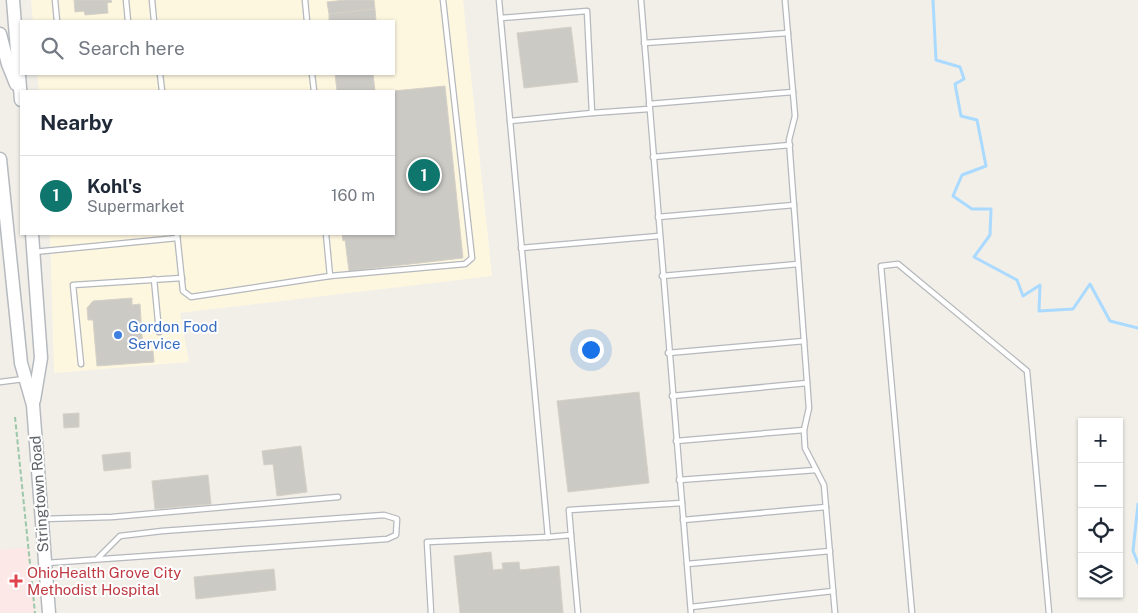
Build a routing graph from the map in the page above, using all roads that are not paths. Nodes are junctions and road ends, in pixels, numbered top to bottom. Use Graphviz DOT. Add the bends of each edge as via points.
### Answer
graph roads {
  1 [pos="12,0"];
  2 [pos="55,0"];
  3 [pos="126,0"];
  4 [pos="152,0"];
  5 [pos="305,0"];
  6 [pos="443,0"];
  7 [pos="499,0"];
  8 [pos="641,0"];
  9 [pos="785,0"];
  10 [pos="501,18"];
  11 [pos="57,20"];
  12 [pos="128,20"];
  13 [pos="154,20"];
  14 [pos="307,20"];
  15 [pos="788,32"];
  16 [pos="0,34"];
  17 [pos="644,43"];
  18 [pos="160,75"];
  19 [pos="312,75"];
  20 [pos="20,90"];
  21 [pos="162,90"];
  22 [pos="314,90"];
  23 [pos="792,92"];
  24 [pos="20,94"];
  25 [pos="649,106"];
  26 [pos="592,113"];
  27 [pos="510,121"];
  28 [pos="790,146"];
  29 [pos="653,157"];
  30 [pos="0,160"];
  31 [pos="794,205"];
  32 [pos="2,207"];
  33 [pos="658,217"];
  34 [pos="32,235"];
  35 [pos="326,235"];
  36 [pos="177,236"];
  37 [pos="659,236"];
  38 [pos="521,248"];
  39 [pos="33,252"];
  40 [pos="798,264"];
  41 [pos="330,276"];
  42 [pos="662,276"];
  43 [pos="182,278"];
  44 [pos="154,279"];
  45 [pos="159,332"];
  46 [pos="804,341"];
  47 [pos="668,353"];
  48 [pos="81,364"];
  49 [pos="26,379"];
  50 [pos="0,382"];
  51 [pos="807,383"];
  52 [pos="672,396"];
  53 [pos="33,405"];
  54 [pos="804,430"];
  55 [pos="676,440"];
  56 [pos="816,470"];
  57 [pos="680,480"];
  58 [pos="338,497"];
  59 [pos="682,503"];
  60 [pos="826,507"];
  61 [pos="41,519"];
  62 [pos="683,520"];
  63 [pos="571,535"];
  64 [pos="548,537"];
  65 [pos="830,551"];
  66 [pos="98,558"];
  67 [pos="44,563"];
  68 [pos="687,564"];
  69 [pos="833,591"];
  70 [pos="691,607"];
  71 [pos="49,613"];
  72 [pos="431,613"];
  73 [pos="578,613"];
  74 [pos="691,613"];
  75 [pos="835,613"];
  76 [pos="912,613"];
  77 [pos="1049,613"];
  1 -- 20 [label="main road"];
  2 -- 11 [label="lane"];
  3 -- 12 [label="lane"];
  4 -- 13 [label="lane"];
  5 -- 14 [label="lane"];
  6 -- 41 [label="lane" via="472,258 465,264"];
  7 -- 10 [label="lane"];
  8 -- 17 [label="lane"];
  9 -- 15 [label="lane"];
  10 -- 26 [label="lane" via="586,10"];
  10 -- 27 [label="lane"];
  15 -- 17 [label="lane"];
  15 -- 23 [label="lane"];
  16 -- 24 [label="main road"];
  17 -- 25 [label="lane"];
  18 -- 21 [label="lane"];
  19 -- 22 [label="lane"];
  23 -- 25 [label="lane"];
  23 -- 28 [label="lane" via="794,116"];
  25 -- 26 [label="lane"];
  25 -- 29 [label="lane"];
  26 -- 27 [label="lane"];
  27 -- 38 [label="lane"];
  28 -- 29 [label="lane"];
  28 -- 31 [label="lane"];
  29 -- 33 [label="lane"];
  30 -- 32 [label="main road, Stringtown Road"];
  31 -- 33 [label="lane"];
  31 -- 40 [label="lane"];
  32 -- 49 [label="main road, Stringtown Road" via="21,363"];
  33 -- 37 [label="lane"];
  34 -- 39 [label="main road, Stringtown Road"];
  35 -- 41 [label="lane"];
  36 -- 39 [label="lane"];
  36 -- 43 [label="lane"];
  37 -- 38 [label="lane"];
  37 -- 42 [label="lane"];
  38 -- 64 [label="lane"];
  39 -- 53 [label="main road, Stringtown Road" via="42,358"];
  40 -- 42 [label="lane"];
  40 -- 46 [label="lane"];
  41 -- 43 [label="lane" via="191,297 183,291"];
  42 -- 47 [label="lane"];
  43 -- 44 [label="lane"];
  44 -- 45 [label="lane"];
  44 -- 48 [label="lane" via="73,285"];
  46 -- 47 [label="lane"];
  46 -- 51 [label="lane"];
  47 -- 52 [label="lane"];
  49 -- 50 [label="lane"];
  49 -- 53 [label="main road, Stringtown Road"];
  51 -- 52 [label="lane"];
  51 -- 54 [label="lane" via="808,408"];
  52 -- 55 [label="lane"];
  53 -- 61 [label="main road, Stringtown Road"];
  54 -- 55 [label="lane"];
  54 -- 56 [label="lane" via="805,448"];
  55 -- 57 [label="lane"];
  56 -- 57 [label="lane"];
  56 -- 60 [label="lane" via="824,485"];
  57 -- 59 [label="lane"];
  58 -- 61 [label="lane"];
  59 -- 62 [label="lane"];
  59 -- 63 [label="lane" via="569,510"];
  60 -- 62 [label="lane"];
  60 -- 65 [label="lane"];
  61 -- 67 [label="main road, Stringtown Road"];
  62 -- 68 [label="lane"];
  63 -- 64 [label="lane"];
  63 -- 73 [label="lane"];
  64 -- 72 [label="lane" via="427,542"];
  65 -- 68 [label="lane"];
  65 -- 69 [label="lane"];
  66 -- 66 [label="lane" via="388,539 396,535 397,519 384,515 120,536"];
  66 -- 67 [label="lane"];
  67 -- 71 [label="main road, Stringtown Road"];
  68 -- 70 [label="lane"];
  69 -- 70 [label="lane"];
  69 -- 75 [label="lane"];
  70 -- 74 [label="lane"];
  76 -- 77 [label="lane" via="882,266 898,264 1027,371"];
}
